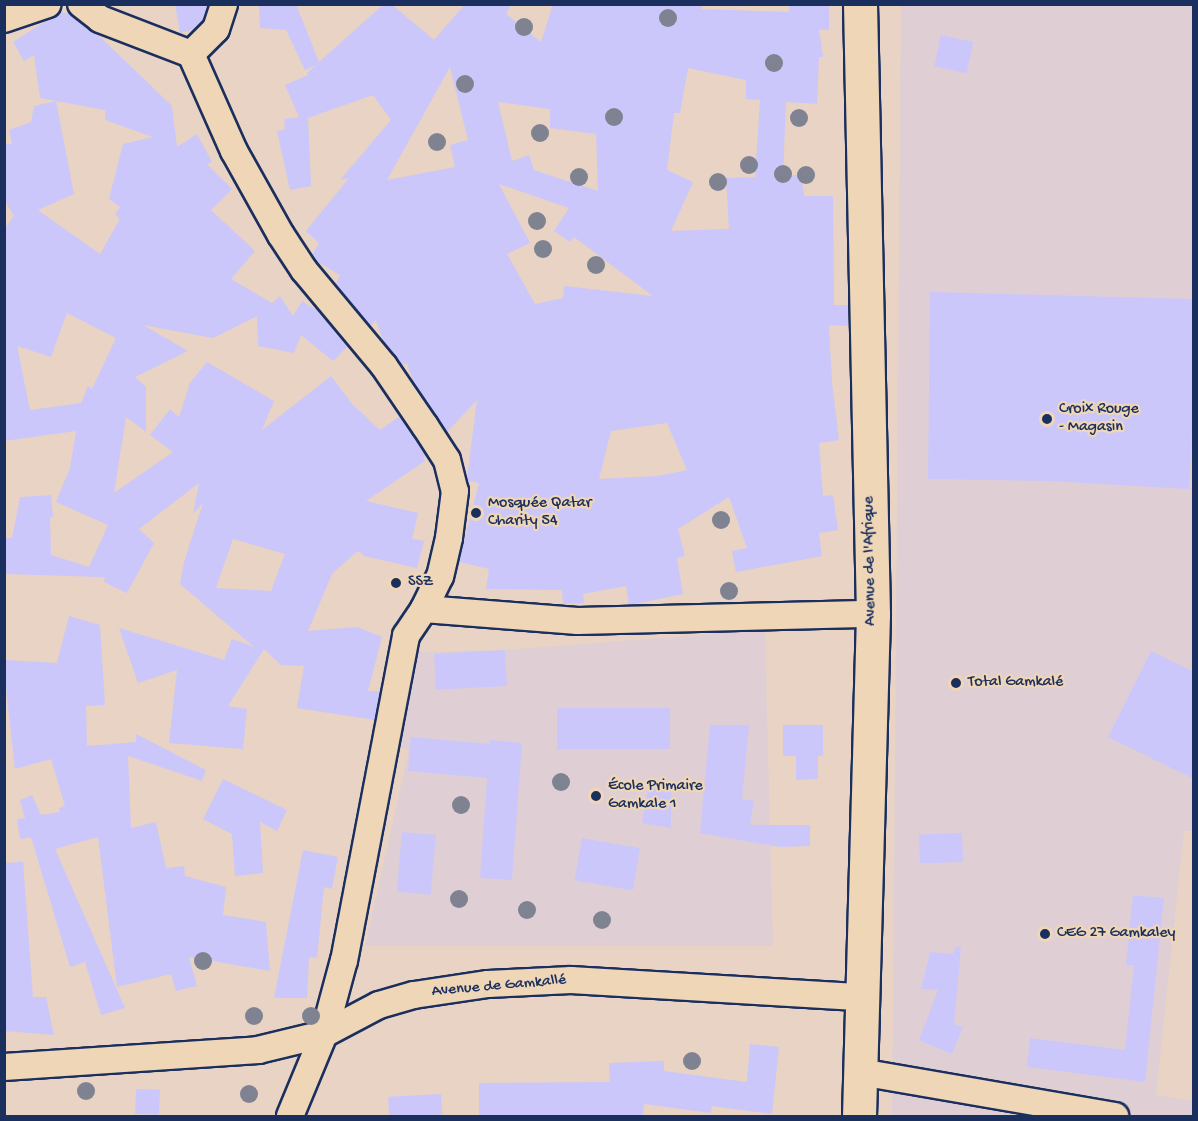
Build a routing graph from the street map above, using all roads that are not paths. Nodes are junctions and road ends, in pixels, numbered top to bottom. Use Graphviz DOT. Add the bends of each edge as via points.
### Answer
graph roads {
  1 [pos="48,4"];
  2 [pos="81,4"];
  3 [pos="224,4"];
  4 [pos="860,4"];
  5 [pos="4,19"];
  6 [pos="192,54"];
  7 [pos="424,609"];
  8 [pos="873,614"];
  9 [pos="861,997"];
  10 [pos="324,1034"];
  11 [pos="4,1067"];
  12 [pos="860,1071"];
  13 [pos="290,1116"];
  14 [pos="860,1116"];
  15 [pos="1114,1116"];
  1 -- 5 [label="street"];
  2 -- 6 [label="street" via="100,18"];
  3 -- 6 [label="street" via="216,29"];
  4 -- 8 [label="main road, Avenue de l'Afrique"];
  6 -- 7 [label="street" via="234,151 281,235 304,270 384,366 447,460 455,491 449,538 440,576"];
  7 -- 8 [label="street" via="578,621"];
  7 -- 10 [label="street" via="406,636 344,960"];
  8 -- 9 [label="main road, Avenue de l'Afrique"];
  9 -- 10 [label="street, Avenue de Gamkallé" via="571,980 488,984 414,995 380,1005"];
  9 -- 12 [label="main road, Avenue de l'Afrique"];
  10 -- 11 [label="street, Avenue de Gamkallé" via="258,1050"];
  10 -- 13 [label="street"];
  12 -- 14 [label="main road, Avenue de l'Afrique"];
  12 -- 15 [label="street"];
}
